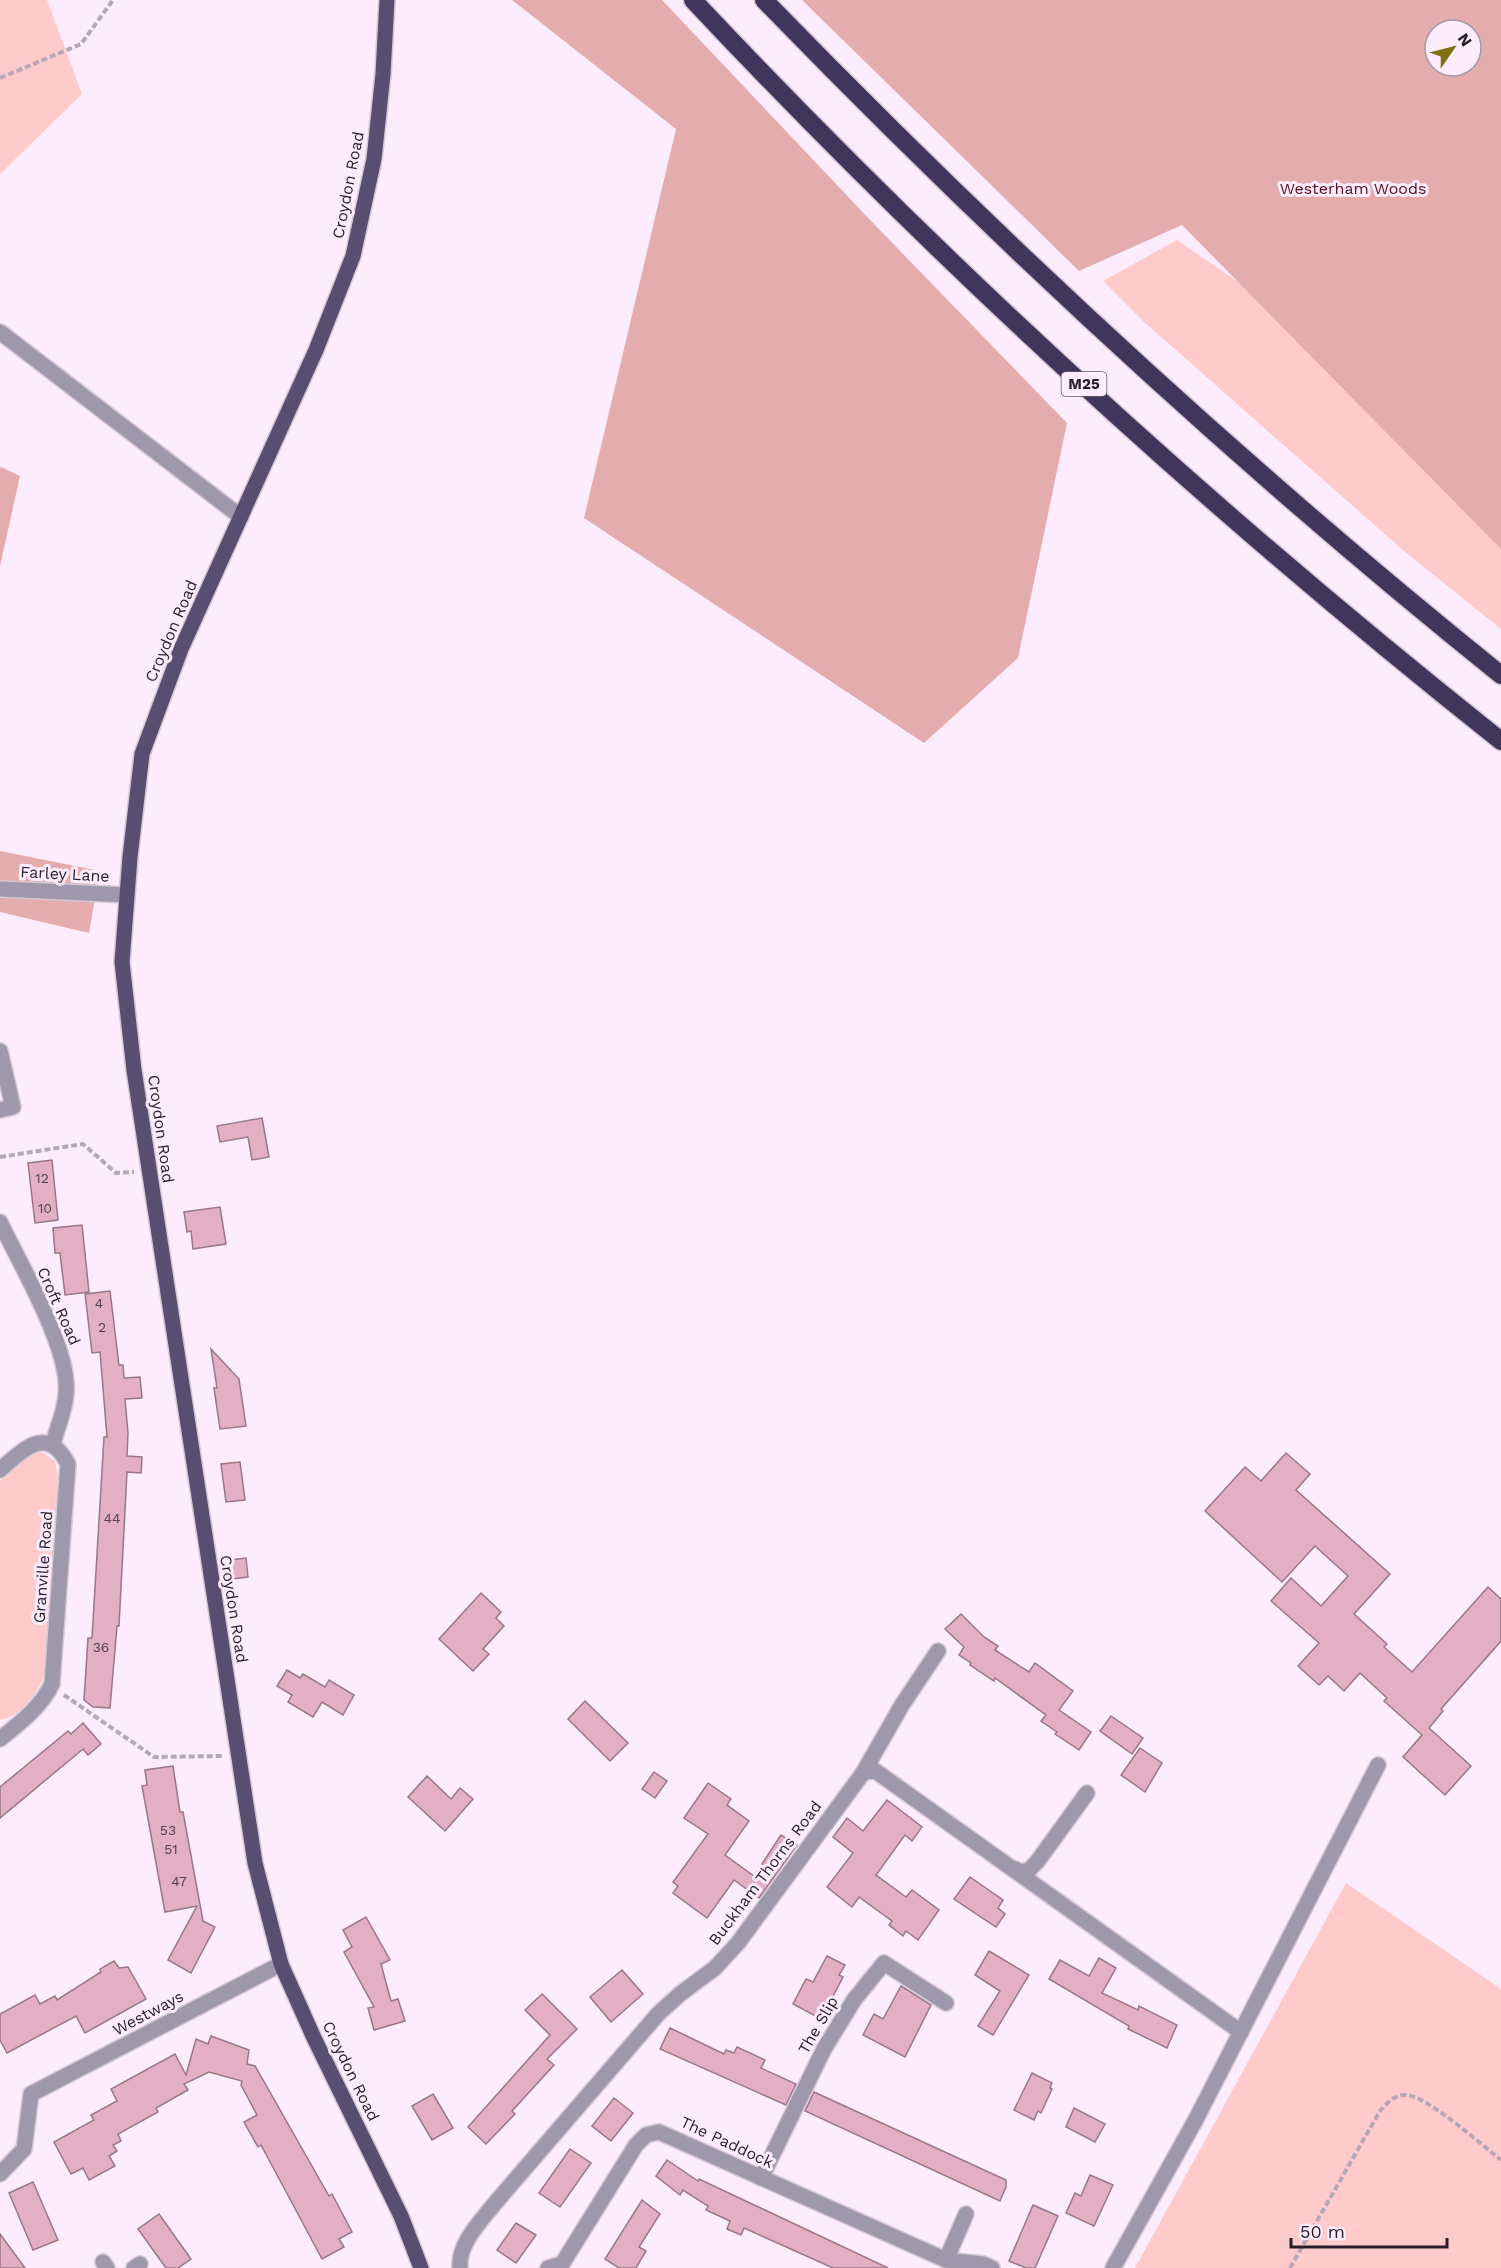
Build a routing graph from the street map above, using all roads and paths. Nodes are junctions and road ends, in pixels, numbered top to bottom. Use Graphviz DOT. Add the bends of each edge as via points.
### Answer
graph roads {
  1 [pos="113,0"];
  2 [pos="387,0"];
  3 [pos="693,0"];
  4 [pos="764,0"];
  5 [pos="0,78"];
  6 [pos="0,332"];
  7 [pos="241,518"];
  8 [pos="1501,675"];
  9 [pos="1501,741"];
  10 [pos="0,889"];
  11 [pos="127,896"];
  12 [pos="0,1051"];
  13 [pos="0,1110"];
  14 [pos="0,1157"];
  15 [pos="149,1170"];
  16 [pos="0,1222"];
  17 [pos="53,1444"];
  18 [pos="0,1470"];
  19 [pos="938,1651"];
  20 [pos="51,1686"];
  21 [pos="0,1739"];
  22 [pos="238,1755"];
  23 [pos="1378,1765"];
  24 [pos="863,1773"];
  25 [pos="1087,1793"];
  26 [pos="1012,1867"];
  27 [pos="281,1964"];
  28 [pos="946,2003"];
  29 [pos="1241,2032"];
  30 [pos="1501,2160"];
  31 [pos="0,2174"];
  32 [pos="761,2178"];
  33 [pos="966,2214"];
  34 [pos="946,2260"];
  35 [pos="988,2266"];
  36 [pos="421,2268"];
  37 [pos="460,2268"];
  38 [pos="548,2268"];
  39 [pos="1113,2268"];
  40 [pos="1290,2268"];
  1 -- 5 [label="path" via="81,44"];
  2 -- 7 [label="main road, Croydon Road" via="374,159 353,256"];
  3 -- 9 [label="highway, M25" via="898,209 1092,391 1302,577"];
  4 -- 8 [label="highway" via="981,218 1144,369 1302,510"];
  6 -- 7 [label="street"];
  7 -- 11 [label="main road, Croydon Road" via="181,649 142,754"];
  10 -- 11 [label="street, Farley Lane"];
  11 -- 15 [label="main road, Croydon Road" via="122,963"];
  12 -- 13 [label="street" via="13,1107"];
  14 -- 15 [label="path" via="83,1144 116,1173"];
  15 -- 22 [label="main road, Croydon Road"];
  16 -- 17 [label="street, Croft Road" via="53,1332 64,1365 66,1394"];
  17 -- 18 [label="street" via="42,1442 26,1448"];
  17 -- 20 [label="street, Granville Road" via="68,1464"];
  19 -- 24 [label="street, Buckham Thorns Road"];
  20 -- 21 [label="street" via="40,1704"];
  20 -- 22 [label="path" via="154,1757"];
  22 -- 27 [label="main road, Croydon Road" via="255,1863"];
  23 -- 29 [label="street"];
  24 -- 26 [label="street" via="874,1770"];
  24 -- 37 [label="street, Buckham Thorns Road" via="738,1943 715,1968 658,2014 496,2202 459,2256"];
  25 -- 26 [label="street" via="1029,1870 1021,1872"];
  26 -- 29 [label="street"];
  27 -- 31 [label="street, Westways" via="31,2094 24,2150"];
  27 -- 36 [label="main road, Croydon Road" via="401,2216"];
  28 -- 32 [label="street, The Slip" via="884,1963 854,2000 824,2049"];
  29 -- 39 [label="street"];
  30 -- 40 [label="path" via="1415,2097 1397,2097 1380,2111"];
  32 -- 34 [label="street, The Paddock"];
  32 -- 38 [label="street, The Paddock" via="674,2137 659,2132 646,2135 562,2264"];
  33 -- 34 [label="street"];
  34 -- 35 [label="street, The Paddock"];
}
